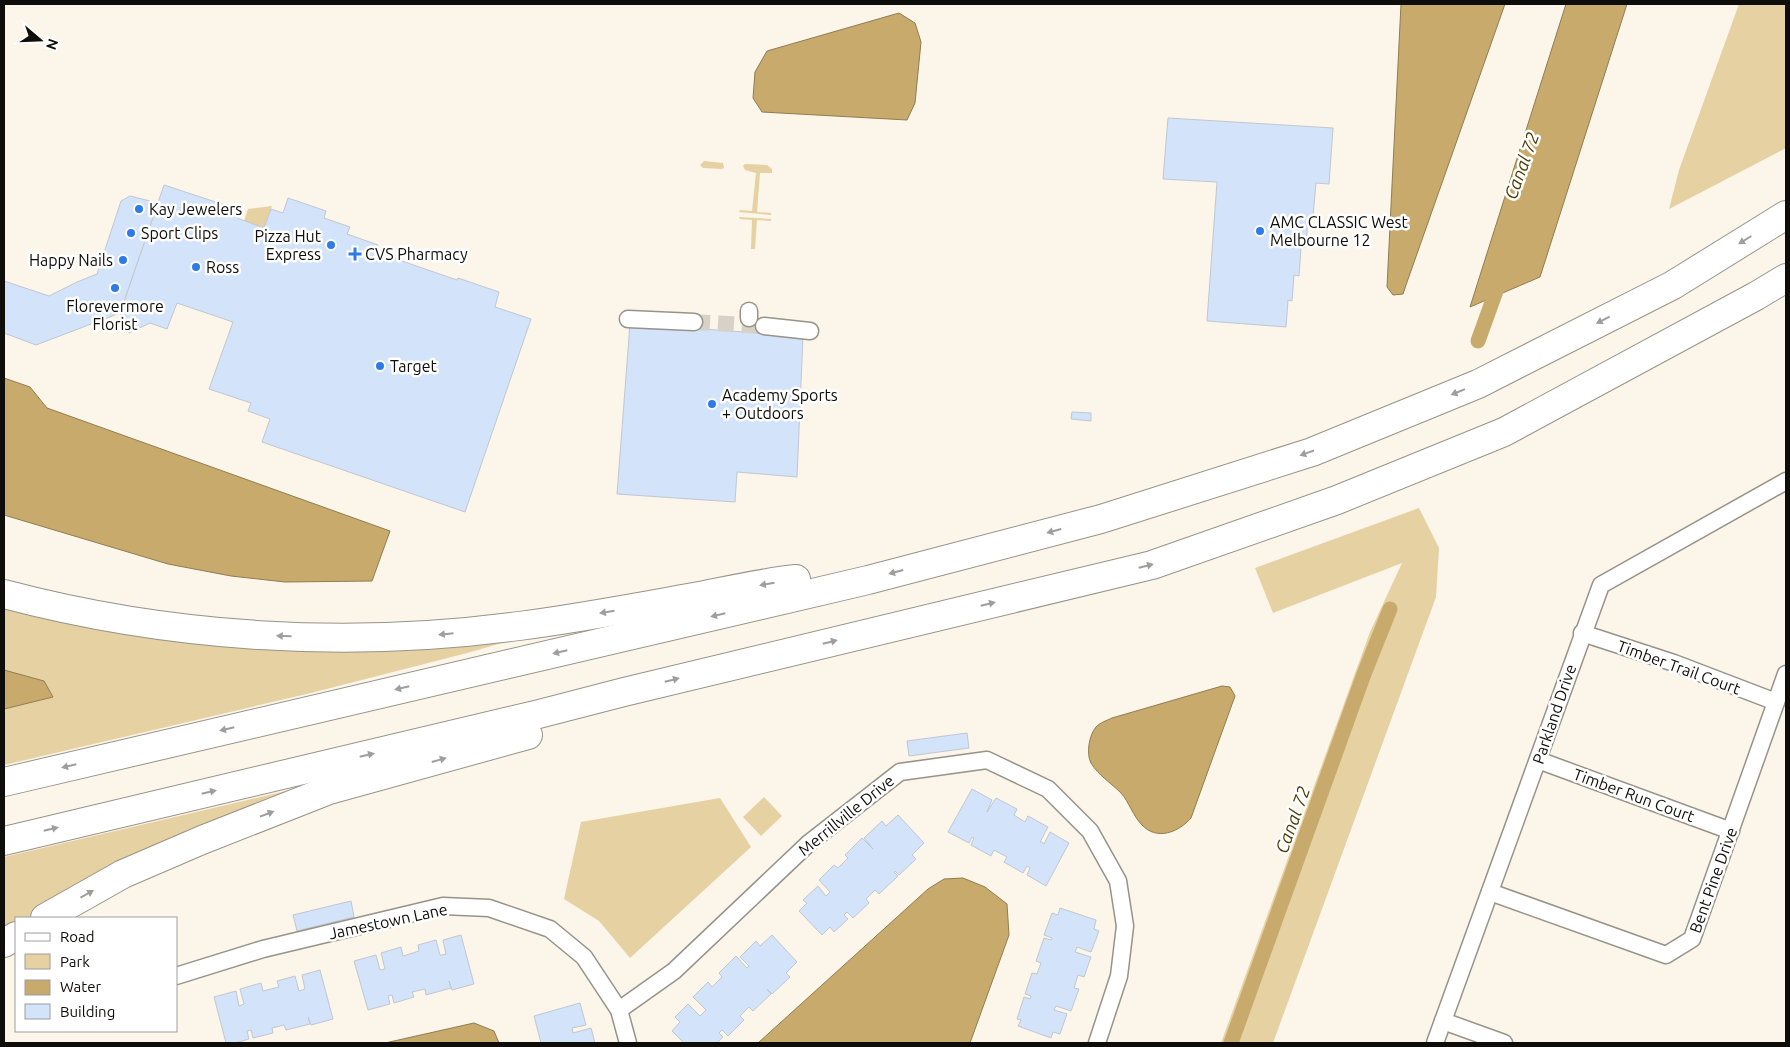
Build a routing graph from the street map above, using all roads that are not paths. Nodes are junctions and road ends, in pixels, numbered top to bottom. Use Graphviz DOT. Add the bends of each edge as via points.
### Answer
graph roads {
  1 [pos="1786,215"];
  2 [pos="1786,278"];
  3 [pos="627,319"];
  4 [pos="694,322"];
  5 [pos="764,326"];
  6 [pos="810,331"];
  7 [pos="1786,481"];
  8 [pos="868,580"];
  9 [pos="4,594"];
  10 [pos="1582,633"];
  11 [pos="1786,674"];
  12 [pos="624,692"];
  13 [pos="1776,702"];
  14 [pos="1538,760"];
  15 [pos="4,782"];
  16 [pos="1731,831"];
  17 [pos="4,841"];
  18 [pos="1490,892"];
  19 [pos="47,917"];
  20 [pos="15,937"];
  21 [pos="4,943"];
  22 [pos="178,975"];
  23 [pos="619,1010"];
  24 [pos="1443,1021"];
  25 [pos="628,1043"];
  26 [pos="1097,1043"];
  27 [pos="1435,1043"];
  28 [pos="1504,1043"];
  1 -- 8 [label="highway, one-way" via="1672,285 1478,384 1312,452 1101,519"];
  12 -- 2 [label="highway, one-way" via="1152,564 1337,500 1504,432"];
  3 -- 4 [label="street"];
  5 -- 6 [label="street"];
  7 -- 10 [label="street, Parkland Drive" via="1601,585"];
  8 -- 9 [label="highway, one-way" via="790,580 518,626 426,636 236,634 139,622 54,607"];
  8 -- 15 [label="highway, one-way"];
  10 -- 13 [label="street, Timber Trail Court" via="1674,663"];
  10 -- 14 [label="street, Parkland Drive"];
  11 -- 13 [label="street, Bent Pine Drive"];
  17 -- 12 [label="highway, one-way"];
  19 -- 12 [label="highway, one-way" via="123,874 329,790 552,728"];
  13 -- 16 [label="street, Bent Pine Drive"];
  14 -- 16 [label="street, Timber Run Court"];
  14 -- 18 [label="street, Parkland Drive"];
  16 -- 18 [label="street, Bent Pine Drive" via="1692,939 1666,955"];
  18 -- 24 [label="street, Parkland Drive"];
  20 -- 21 [label="highway"];
  22 -- 23 [label="street, Jamestown Lane" via="263,949 443,906 489,908 550,929 584,957"];
  23 -- 25 [label="street, Jamestown Lane"];
  23 -- 26 [label="street, Merrillville Drive" via="674,971 809,843 900,772 987,760 1048,789 1090,831 1118,880 1125,926 1119,976"];
  24 -- 27 [label="street, Parkland Drive"];
  24 -- 28 [label="street"];
}
